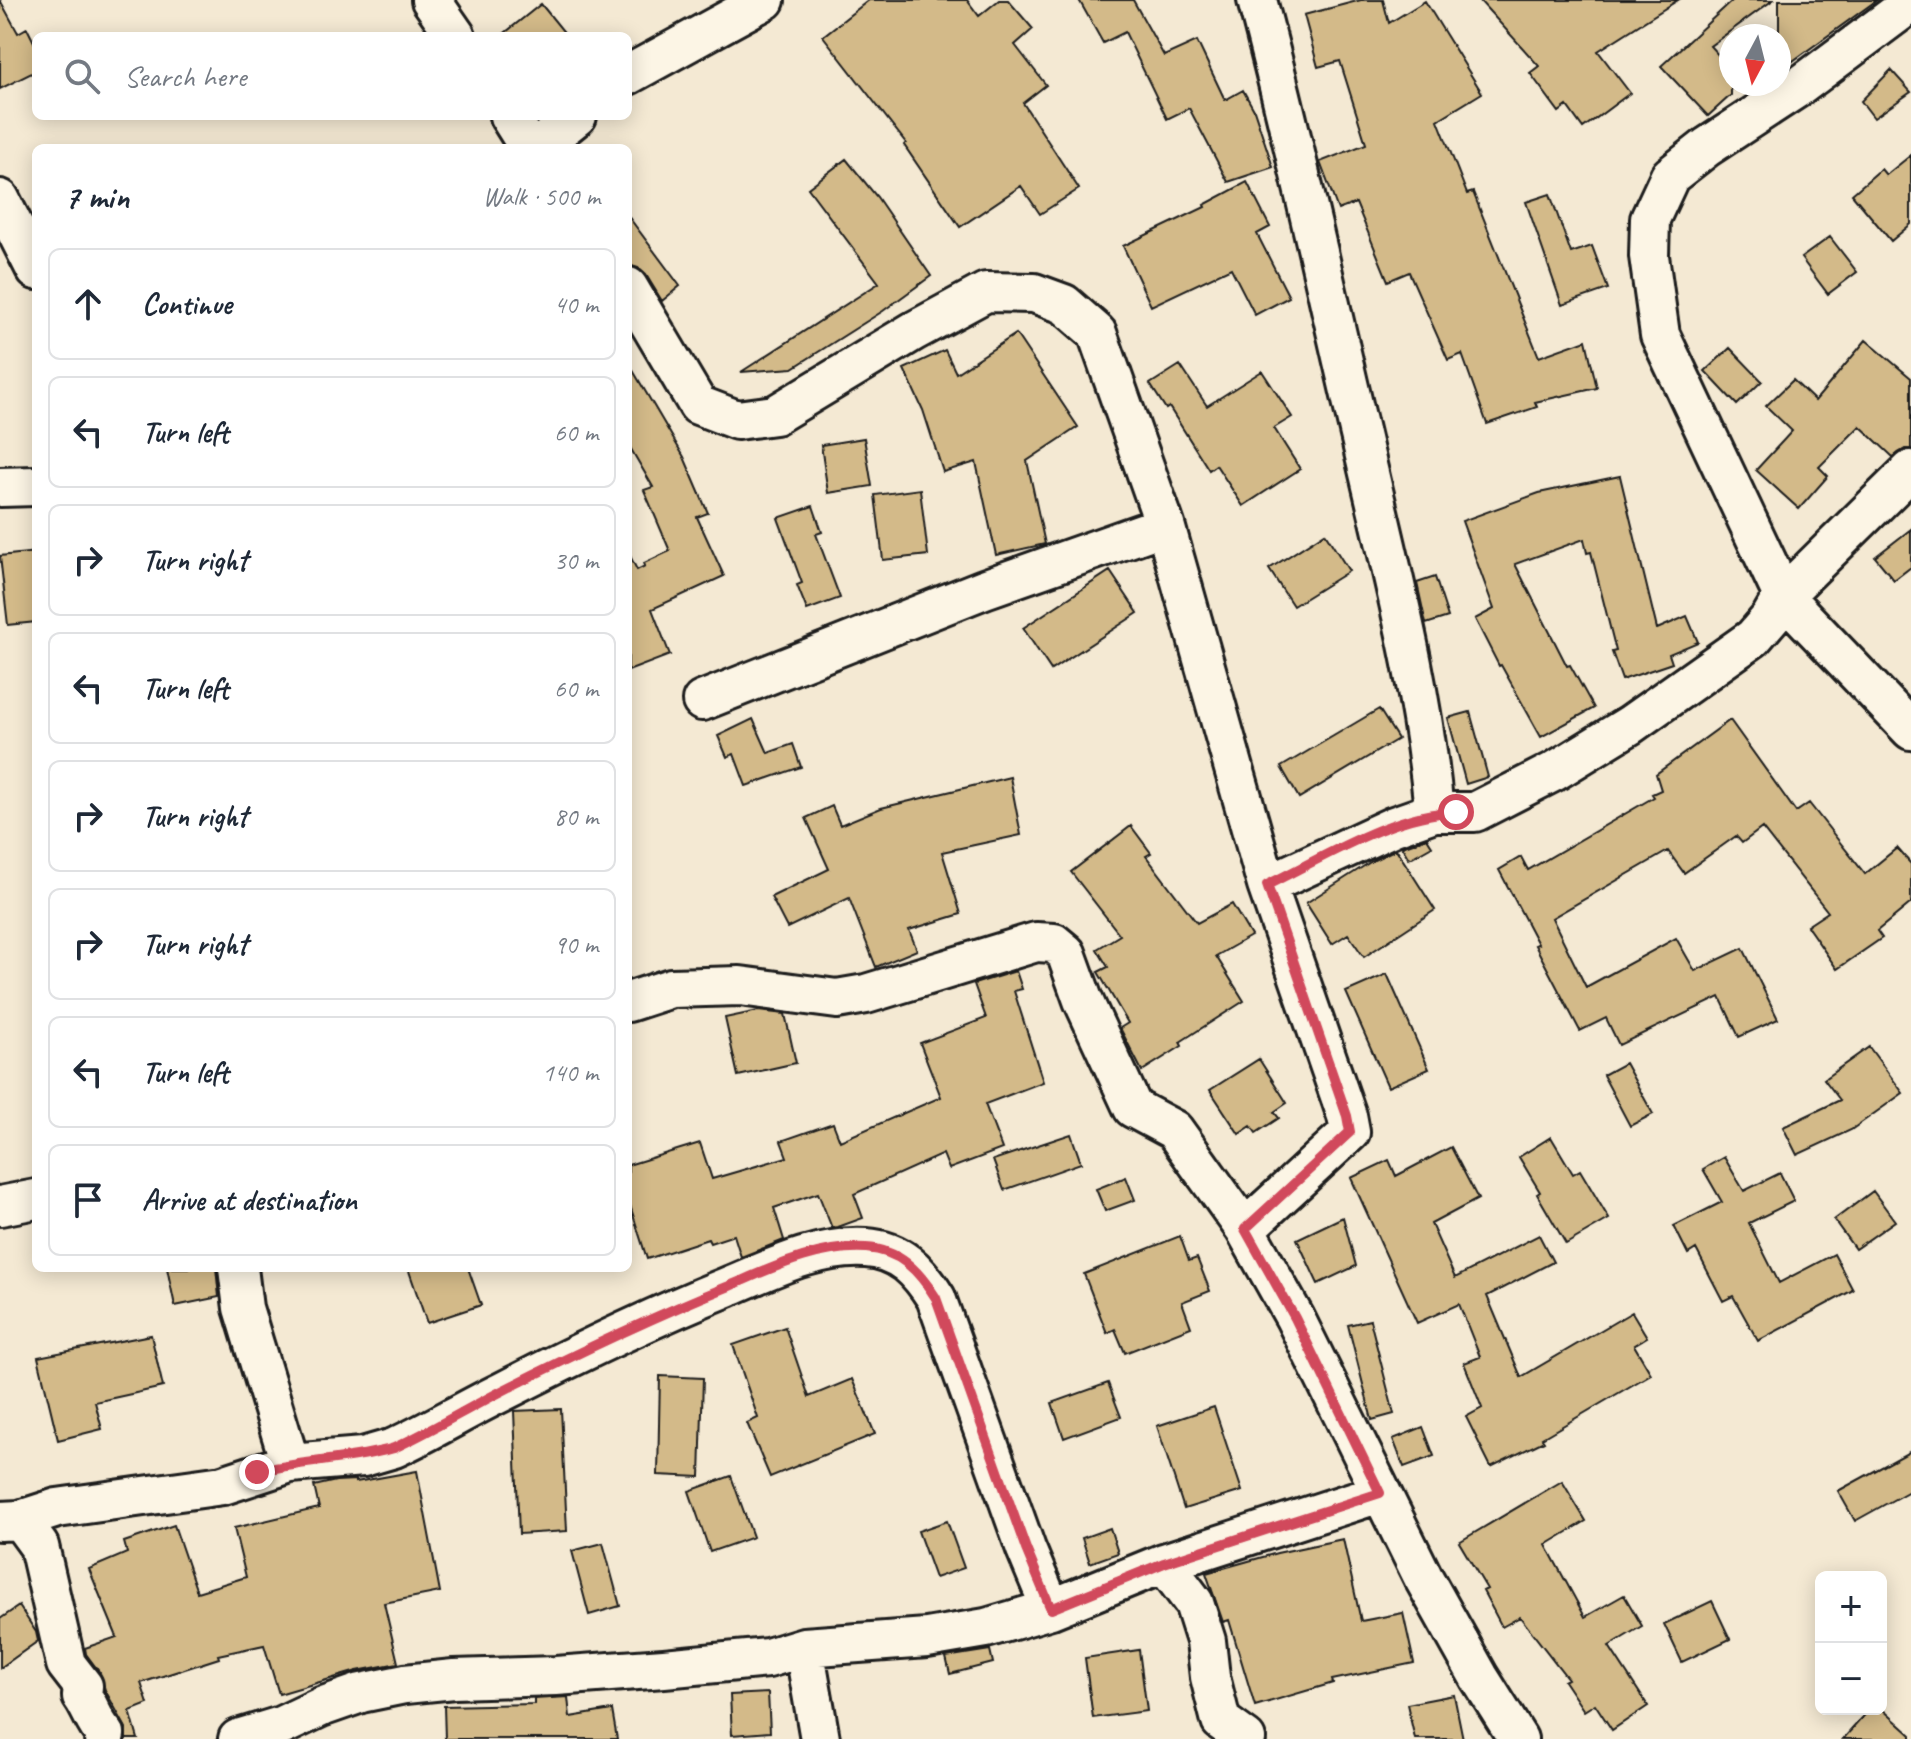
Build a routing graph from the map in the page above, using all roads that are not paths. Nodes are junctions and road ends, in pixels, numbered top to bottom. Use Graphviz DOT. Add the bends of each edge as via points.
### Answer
graph roads {
  1 [pos="431,0"];
  2 [pos="765,0"];
  3 [pos="1257,0"];
  4 [pos="1911,3"];
  5 [pos="453,32"];
  6 [pos="632,73"];
  7 [pos="512,120"];
  8 [pos="572,120"];
  9 [pos="526,144"];
  10 [pos="542,144"];
  11 [pos="0,199"];
  12 [pos="32,262"];
  13 [pos="632,294"];
  14 [pos="1911,470"];
  15 [pos="32,486"];
  16 [pos="0,487"];
  17 [pos="1165,525"];
  18 [pos="1783,596"];
  19 [pos="702,701"];
  20 [pos="1911,730"];
  21 [pos="1434,812"];
  22 [pos="1267,885"];
  23 [pos="632,1001"];
  24 [pos="32,1200"];
  25 [pos="0,1206"];
  26 [pos="1245,1229"];
  27 [pos="238,1272"];
  28 [pos="290,1463"];
  29 [pos="1380,1493"];
  30 [pos="10,1520"];
  31 [pos="1164,1563"];
  32 [pos="1051,1609"];
  33 [pos="804,1647"];
  34 [pos="104,1739"];
  35 [pos="238,1739"];
  36 [pos="820,1739"];
  37 [pos="1246,1739"];
  38 [pos="1518,1739"];
  1 -- 5 [label="street"];
  2 -- 6 [label="street"];
  3 -- 21 [label="street" via="1390,554 1429,757"];
  4 -- 18 [label="street" via="1670,176 1650,219 1649,256 1660,335"];
  7 -- 9 [label="street"];
  8 -- 10 [label="street"];
  11 -- 12 [label="street"];
  13 -- 17 [label="street" via="698,405 737,420 775,415 986,292 1034,293 1064,304 1097,333"];
  14 -- 18 [label="street"];
  15 -- 16 [label="street"];
  17 -- 19 [label="street" via="984,589"];
  17 -- 22 [label="street"];
  18 -- 20 [label="street"];
  18 -- 21 [label="street" via="1753,638 1630,725 1475,812"];
  21 -- 22 [label="street" via="1366,837"];
  22 -- 26 [label="street" via="1350,1132"];
  23 -- 26 [label="street" via="671,988 740,986 837,999 1036,942 1054,943 1066,953 1133,1108 1174,1130"];
  24 -- 25 [label="street"];
  26 -- 29 [label="street"];
  27 -- 28 [label="street" via="243,1308"];
  28 -- 30 [label="street" via="223,1485 57,1508"];
  28 -- 32 [label="street" via="363,1457 394,1448 685,1304 812,1255 868,1248 909,1263 936,1298"];
  29 -- 31 [label="street"];
  29 -- 38 [label="street"];
  30 -- 34 [label="street" via="39,1546 66,1664 83,1686 82,1696"];
  31 -- 32 [label="street"];
  31 -- 37 [label="street" via="1194,1603 1221,1721"];
  32 -- 33 [label="street" via="927,1638"];
  33 -- 35 [label="street" via="768,1658 664,1668 405,1684 361,1693"];
  33 -- 36 [label="street"];
}
